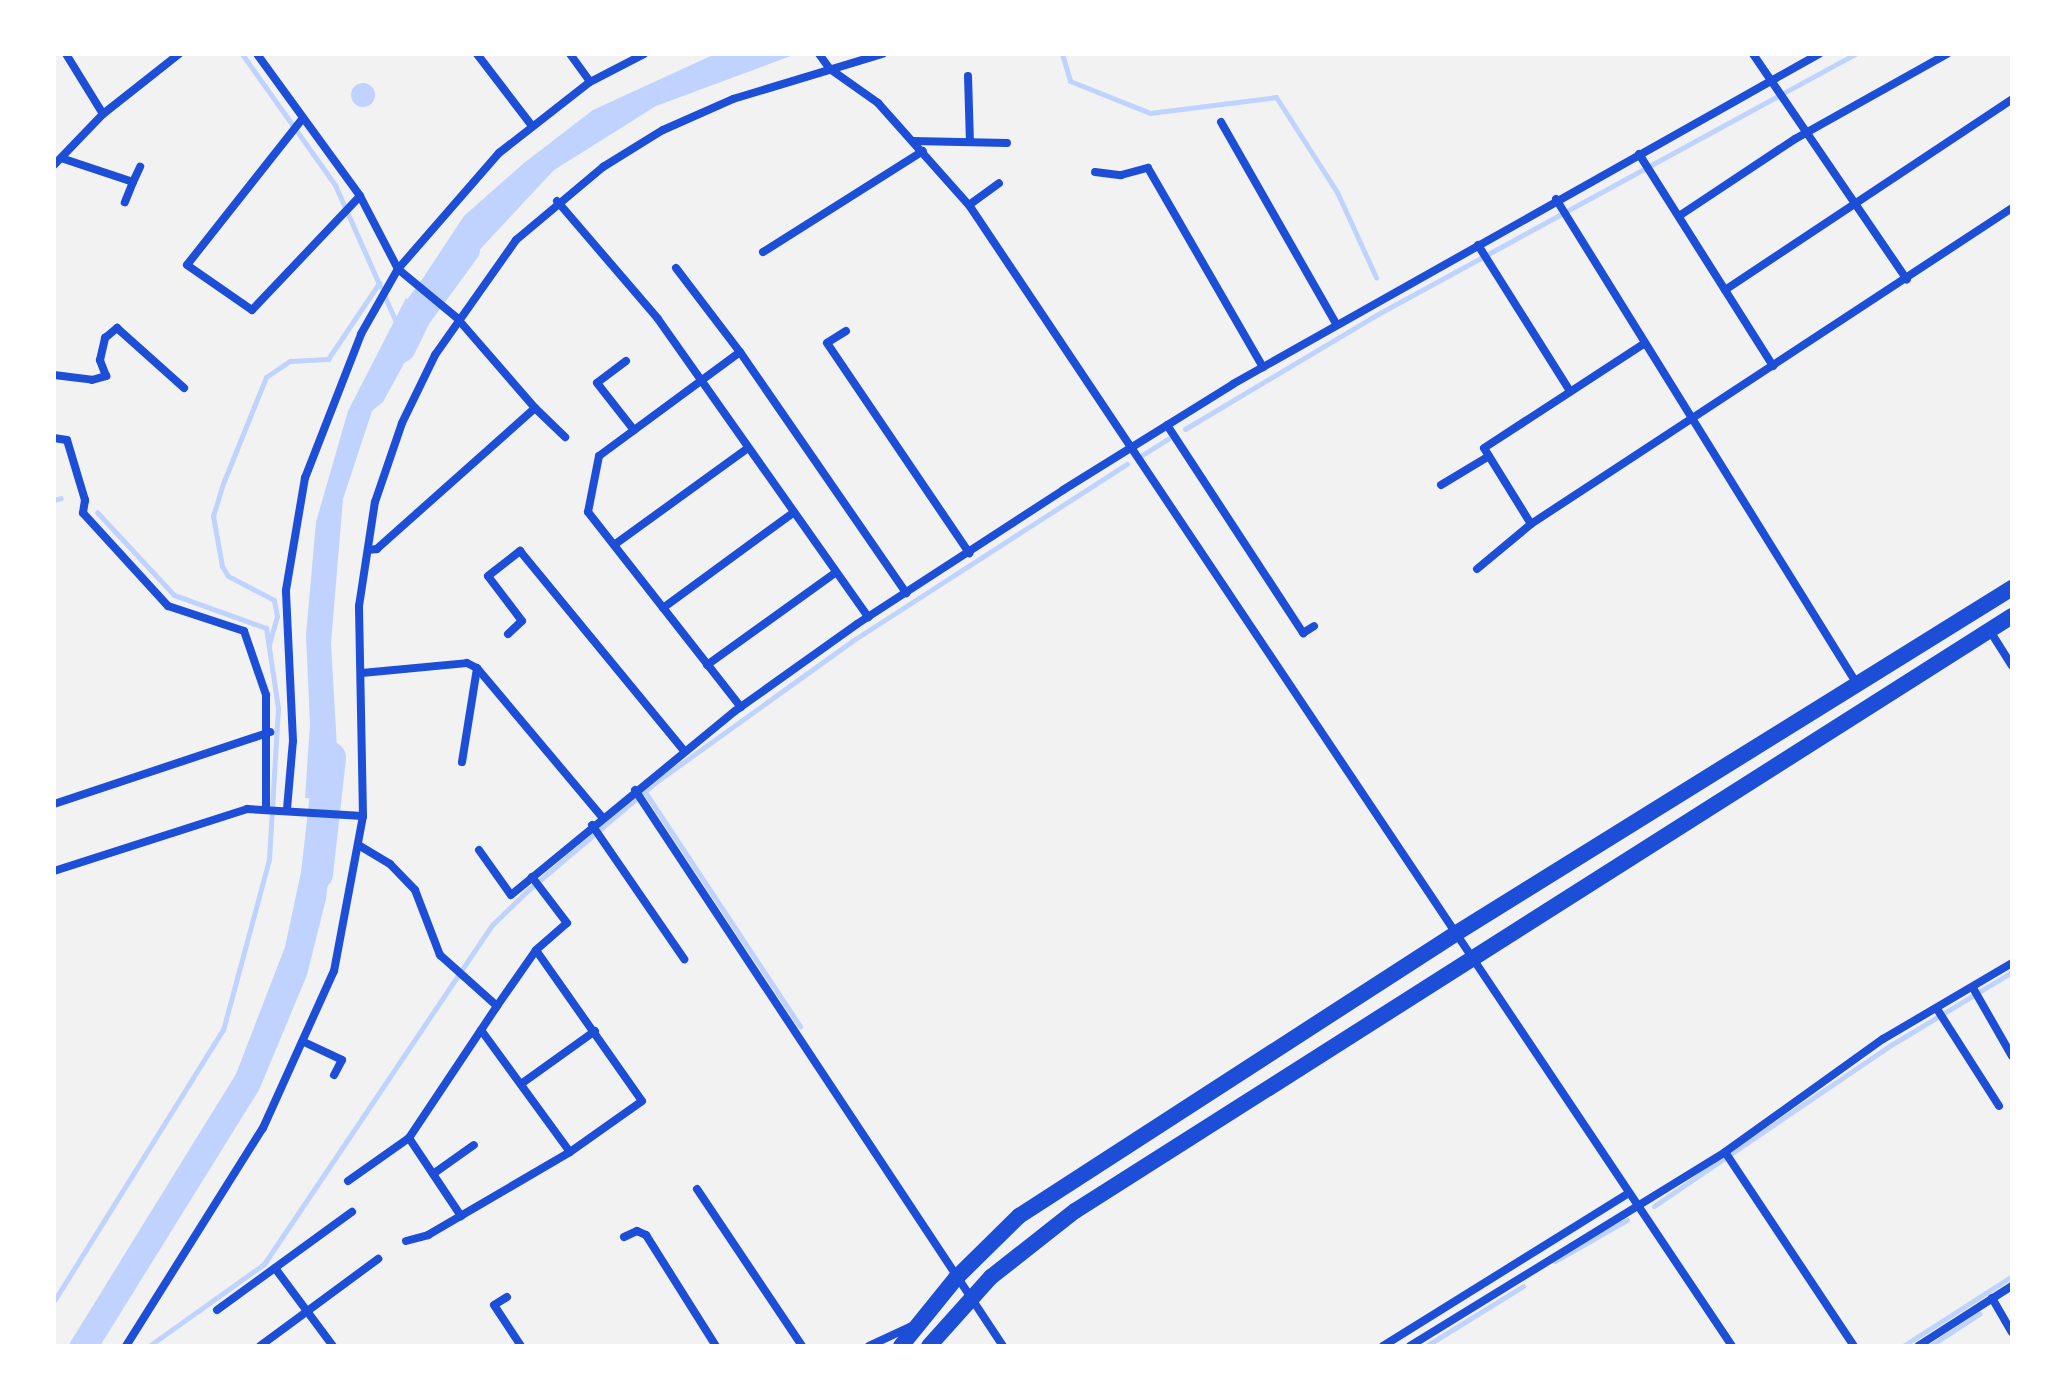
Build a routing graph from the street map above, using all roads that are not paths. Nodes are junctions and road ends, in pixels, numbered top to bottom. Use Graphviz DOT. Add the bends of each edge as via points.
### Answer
graph roads {
  1 [pos="79,54"];
  2 [pos="179,54"];
  3 [pos="257,54"];
  4 [pos="477,54"];
  5 [pos="570,54"];
  6 [pos="644,54"];
  7 [pos="819,54"];
  8 [pos="882,54"];
  9 [pos="1753,54"];
  10 [pos="1819,54"];
  11 [pos="1947,54"];
  12 [pos="67,57"];
  13 [pos="827,66"];
  14 [pos="968,76"];
  15 [pos="1770,80"];
  16 [pos="590,82"];
  17 [pos="2012,99"];
  18 [pos="103,114"];
  19 [pos="300,121"];
  20 [pos="1221,122"];
  21 [pos="532,126"];
  22 [pos="1806,133"];
  23 [pos="913,141"];
  24 [pos="970,142"];
  25 [pos="1007,143"];
  26 [pos="923,151"];
  27 [pos="1639,154"];
  28 [pos="57,162"];
  29 [pos="140,167"];
  30 [pos="1095,172"];
  31 [pos="133,182"];
  32 [pos="999,183"];
  33 [pos="360,196"];
  34 [pos="1556,199"];
  35 [pos="557,201"];
  36 [pos="125,202"];
  37 [pos="1854,204"];
  38 [pos="969,205"];
  39 [pos="2012,208"];
  40 [pos="1679,216"];
  41 [pos="1478,245"];
  42 [pos="763,252"];
  43 [pos="676,268"];
  44 [pos="400,272"];
  45 [pos="1907,280"];
  46 [pos="1725,290"];
  47 [pos="454,316"];
  48 [pos="1336,324"];
  49 [pos="846,331"];
  50 [pos="1645,343"];
  51 [pos="740,352"];
  52 [pos="626,361"];
  53 [pos="1773,366"];
  54 [pos="1263,367"];
  55 [pos="54,375"];
  56 [pos="700,379"];
  57 [pos="184,388"];
  58 [pos="1570,391"];
  59 [pos="535,408"];
  60 [pos="1693,421"];
  61 [pos="1167,425"];
  62 [pos="634,430"];
  63 [pos="565,437"];
  64 [pos="54,438"];
  65 [pos="748,448"];
  66 [pos="1129,452"];
  67 [pos="1489,456"];
  68 [pos="1441,485"];
  69 [pos="793,513"];
  70 [pos="1531,524"];
  71 [pos="614,545"];
  72 [pos="368,550"];
  73 [pos="969,553"];
  74 [pos="1477,569"];
  75 [pos="835,573"];
  76 [pos="2012,588"];
  77 [pos="906,593"];
  78 [pos="663,608"];
  79 [pos="2012,616"];
  80 [pos="868,617"];
  81 [pos="1314,626"];
  82 [pos="1990,631"];
  83 [pos="508,634"];
  84 [pos="707,665"];
  85 [pos="2012,666"];
  86 [pos="477,668"];
  87 [pos="362,673"];
  88 [pos="1857,684"];
  89 [pos="741,707"];
  90 [pos="270,732"];
  91 [pos="684,751"];
  92 [pos="462,762"];
  93 [pos="638,795"];
  94 [pos="54,804"];
  95 [pos="266,808"];
  96 [pos="291,810"];
  97 [pos="358,816"];
  98 [pos="602,817"];
  99 [pos="596,830"];
  100 [pos="360,846"];
  101 [pos="479,850"];
  102 [pos="54,871"];
  103 [pos="535,882"];
  104 [pos="1455,934"];
  105 [pos="536,950"];
  106 [pos="1472,958"];
  107 [pos="684,959"];
  108 [pos="2012,963"];
  109 [pos="1975,994"];
  110 [pos="497,1006"];
  111 [pos="1940,1013"];
  112 [pos="481,1030"];
  113 [pos="595,1031"];
  114 [pos="304,1042"];
  115 [pos="348,1048"];
  116 [pos="2012,1056"];
  117 [pos="342,1060"];
  118 [pos="334,1075"];
  119 [pos="521,1084"];
  120 [pos="1999,1106"];
  121 [pos="409,1138"];
  122 [pos="474,1145"];
  123 [pos="570,1152"];
  124 [pos="1728,1158"];
  125 [pos="433,1174"];
  126 [pos="348,1181"];
  127 [pos="697,1189"];
  128 [pos="1627,1194"];
  129 [pos="1636,1208"];
  130 [pos="352,1212"];
  131 [pos="461,1216"];
  132 [pos="624,1237"];
  133 [pos="406,1241"];
  134 [pos="378,1259"];
  135 [pos="275,1268"];
  136 [pos="956,1278"];
  137 [pos="2012,1286"];
  138 [pos="507,1297"];
  139 [pos="969,1297"];
  140 [pos="1992,1298"];
  141 [pos="217,1310"];
  142 [pos="306,1312"];
  143 [pos="916,1325"];
  144 [pos="2012,1332"];
  145 [pos="126,1346"];
  146 [pos="260,1346"];
  147 [pos="333,1346"];
  148 [pos="521,1346"];
  149 [pos="716,1346"];
  150 [pos="802,1346"];
  151 [pos="869,1346"];
  152 [pos="901,1346"];
  153 [pos="929,1346"];
  154 [pos="1003,1346"];
  155 [pos="1383,1346"];
  156 [pos="1410,1346"];
  157 [pos="1732,1346"];
  158 [pos="1854,1346"];
  159 [pos="1918,1346"];
  1 -- 12 [label="street"];
  2 -- 18 [label="street"];
  3 -- 19 [label="street"];
  4 -- 21 [label="street"];
  5 -- 16 [label="street"];
  6 -- 16 [label="street"];
  7 -- 13 [label="street"];
  8 -- 13 [label="street"];
  9 -- 15 [label="street"];
  10 -- 15 [label="street"];
  11 -- 22 [label="street"];
  12 -- 18 [label="street"];
  13 -- 23 [label="street" via="878,103"];
  13 -- 35 [label="street" via="663,130"];
  14 -- 24 [label="street"];
  15 -- 22 [label="street"];
  15 -- 27 [label="street"];
  16 -- 21 [label="street"];
  17 -- 37 [label="street"];
  18 -- 28 [label="street"];
  19 -- 33 [label="street"];
  19 -- 33 [label="street" via="187,265 252,310"];
  20 -- 48 [label="street"];
  21 -- 44 [label="street" via="445,210"];
  22 -- 37 [label="street"];
  22 -- 40 [label="street"];
  23 -- 24 [label="street"];
  23 -- 26 [label="street"];
  24 -- 25 [label="street"];
  26 -- 38 [label="street"];
  26 -- 42 [label="street"];
  27 -- 34 [label="street"];
  27 -- 40 [label="street"];
  28 -- 31 [label="street"];
  29 -- 31 [label="street"];
  30 -- 54 [label="street" via="1121,175 1148,168"];
  31 -- 36 [label="street"];
  32 -- 38 [label="street"];
  33 -- 44 [label="street"];
  34 -- 41 [label="street"];
  34 -- 50 [label="street"];
  35 -- 47 [label="street" via="516,240"];
  35 -- 56 [label="street" via="658,319"];
  37 -- 45 [label="street"];
  37 -- 46 [label="street"];
  38 -- 66 [label="street"];
  39 -- 45 [label="street"];
  40 -- 46 [label="street"];
  41 -- 48 [label="street"];
  41 -- 58 [label="street"];
  43 -- 51 [label="street"];
  44 -- 47 [label="street"];
  44 -- 96 [label="street" via="337,387 305,478 286,590"];
  45 -- 53 [label="street"];
  46 -- 53 [label="street"];
  47 -- 59 [label="street"];
  47 -- 72 [label="street" via="402,423 378,487"];
  48 -- 54 [label="street"];
  49 -- 73 [label="street" via="827,343"];
  50 -- 58 [label="street"];
  50 -- 60 [label="street"];
  51 -- 56 [label="street"];
  51 -- 77 [label="street"];
  52 -- 62 [label="street" via="597,383"];
  53 -- 60 [label="street"];
  54 -- 61 [label="street"];
  55 -- 57 [label="street" via="92,380 106,376 100,360 105,338 117,328"];
  56 -- 62 [label="street"];
  56 -- 65 [label="street"];
  58 -- 67 [label="street" via="1484,448"];
  59 -- 63 [label="street"];
  59 -- 72 [label="street" via="377,549"];
  60 -- 70 [label="street"];
  60 -- 88 [label="street"];
  61 -- 66 [label="street"];
  61 -- 81 [label="street" via="1303,633"];
  62 -- 71 [label="street" via="599,456 588,512"];
  64 -- 90 [label="street" via="67,440 85,500 83,513 168,606 244,631 266,695"];
  65 -- 69 [label="street"];
  65 -- 71 [label="street"];
  66 -- 73 [label="street"];
  66 -- 104 [label="street" via="1275,659"];
  67 -- 68 [label="street"];
  67 -- 70 [label="street"];
  69 -- 75 [label="street"];
  69 -- 78 [label="street"];
  70 -- 74 [label="street"];
  71 -- 78 [label="street"];
  72 -- 87 [label="street" via="359,606"];
  73 -- 77 [label="street"];
  75 -- 80 [label="street"];
  75 -- 84 [label="street"];
  76 -- 88 [label="highway"];
  77 -- 80 [label="street"];
  78 -- 84 [label="street"];
  79 -- 82 [label="highway"];
  80 -- 89 [label="street"];
  82 -- 85 [label="street"];
  82 -- 106 [label="highway"];
  83 -- 91 [label="street" via="522,621 488,576 520,551"];
  84 -- 89 [label="street"];
  86 -- 87 [label="street" via="467,663"];
  86 -- 92 [label="street"];
  86 -- 98 [label="street"];
  87 -- 97 [label="street"];
  88 -- 104 [label="highway"];
  89 -- 91 [label="street"];
  90 -- 94 [label="street"];
  90 -- 95 [label="street"];
  91 -- 93 [label="street"];
  93 -- 98 [label="street"];
  93 -- 136 [label="street"];
  95 -- 96 [label="street"];
  95 -- 102 [label="street" via="247,809"];
  96 -- 97 [label="street"];
  97 -- 100 [label="street"];
  98 -- 99 [label="street"];
  99 -- 103 [label="street"];
  99 -- 107 [label="street"];
  100 -- 110 [label="street" via="390,864 415,890 440,955"];
  100 -- 114 [label="street" via="334,971"];
  101 -- 103 [label="street" via="511,895"];
  103 -- 105 [label="street" via="567,923"];
  104 -- 106 [label="street"];
  104 -- 136 [label="highway" via="1019,1216"];
  105 -- 110 [label="street"];
  105 -- 113 [label="street"];
  106 -- 128 [label="street"];
  106 -- 139 [label="highway" via="1075,1211 1015,1254"];
  108 -- 109 [label="street"];
  109 -- 111 [label="street"];
  109 -- 116 [label="street"];
  110 -- 112 [label="street"];
  111 -- 120 [label="street"];
  111 -- 124 [label="street" via="1883,1039"];
  112 -- 119 [label="street"];
  112 -- 121 [label="street"];
  113 -- 119 [label="street"];
  113 -- 123 [label="street" via="642,1101"];
  114 -- 117 [label="street"];
  114 -- 145 [label="street" via="263,1128"];
  115 -- 117 [label="street"];
  117 -- 118 [label="street"];
  119 -- 123 [label="street"];
  121 -- 125 [label="street"];
  121 -- 126 [label="street"];
  122 -- 125 [label="street"];
  123 -- 131 [label="street"];
  124 -- 129 [label="street"];
  124 -- 158 [label="street"];
  125 -- 131 [label="street"];
  127 -- 150 [label="street"];
  128 -- 129 [label="street"];
  128 -- 155 [label="street"];
  129 -- 156 [label="street"];
  129 -- 157 [label="street"];
  130 -- 135 [label="street"];
  131 -- 133 [label="street"];
  132 -- 149 [label="street" via="637,1231 646,1235"];
  134 -- 142 [label="street"];
  135 -- 141 [label="street"];
  135 -- 142 [label="street"];
  136 -- 139 [label="street"];
  136 -- 143 [label="highway"];
  137 -- 140 [label="street"];
  138 -- 148 [label="street" via="494,1305"];
  139 -- 153 [label="highway"];
  139 -- 154 [label="street"];
  140 -- 144 [label="street"];
  140 -- 159 [label="street"];
  142 -- 146 [label="street"];
  142 -- 147 [label="street"];
  143 -- 151 [label="street"];
  143 -- 152 [label="highway"];
}
